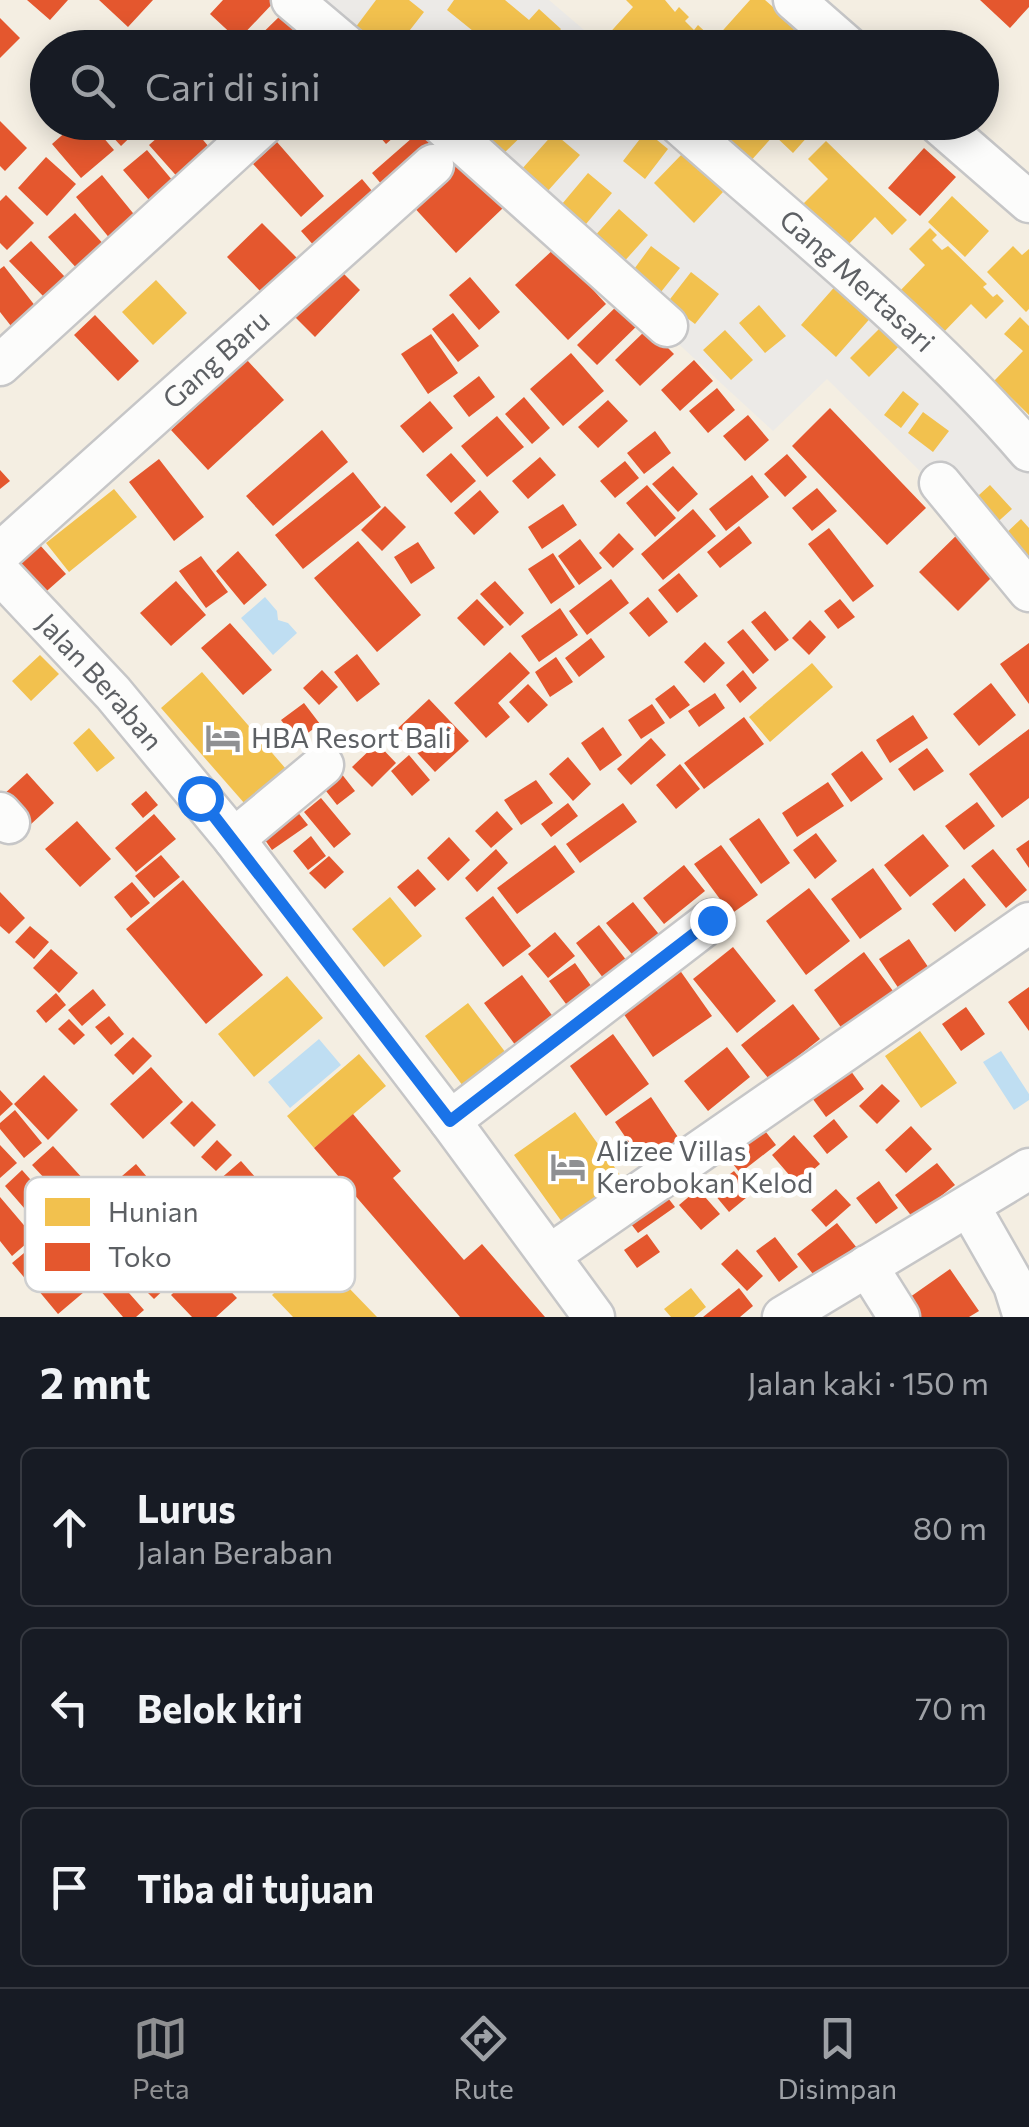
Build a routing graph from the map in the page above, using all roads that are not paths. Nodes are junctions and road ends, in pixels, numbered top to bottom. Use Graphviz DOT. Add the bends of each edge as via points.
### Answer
graph roads {
  1 [pos="292,0"];
  2 [pos="794,0"];
  3 [pos="328,30"];
  4 [pos="829,30"];
  5 [pos="246,140"];
  6 [pos="459,140"];
  7 [pos="697,140"];
  8 [pos="958,140"];
  9 [pos="432,165"];
  10 [pos="1029,202"];
  11 [pos="667,326"];
  12 [pos="0,365"];
  13 [pos="1029,451"];
  14 [pos="940,483"];
  15 [pos="0,553"];
  16 [pos="0,573"];
  17 [pos="1029,591"];
  18 [pos="324,765"];
  19 [pos="234,838"];
  20 [pos="712,920"];
  21 [pos="1029,923"];
  22 [pos="450,1121"];
  23 [pos="1029,1169"];
  24 [pos="969,1206"];
  25 [pos="550,1256"];
  26 [pos="867,1266"];
  27 [pos="594,1317"];
  28 [pos="784,1317"];
  29 [pos="898,1317"];
  30 [pos="1024,1317"];
  1 -- 3 [label="street"];
  2 -- 4 [label="street"];
  5 -- 12 [label="street"];
  6 -- 11 [label="street"];
  7 -- 13 [label="street, Gang Mertasari" via="884,306"];
  8 -- 10 [label="street"];
  9 -- 15 [label="street, Gang Baru"];
  14 -- 17 [label="street"];
  16 -- 19 [label="street, Jalan Beraban" via="113,693"];
  18 -- 19 [label="street"];
  19 -- 22 [label="street, Jalan Beraban"];
  20 -- 22 [label="street"];
  21 -- 25 [label="street"];
  22 -- 25 [label="street, Jalan Beraban"];
  23 -- 24 [label="street"];
  24 -- 26 [label="street"];
  24 -- 30 [label="street" via="1014,1285"];
  25 -- 27 [label="street, Jalan Beraban"];
  26 -- 28 [label="street"];
  26 -- 29 [label="street"];
}
